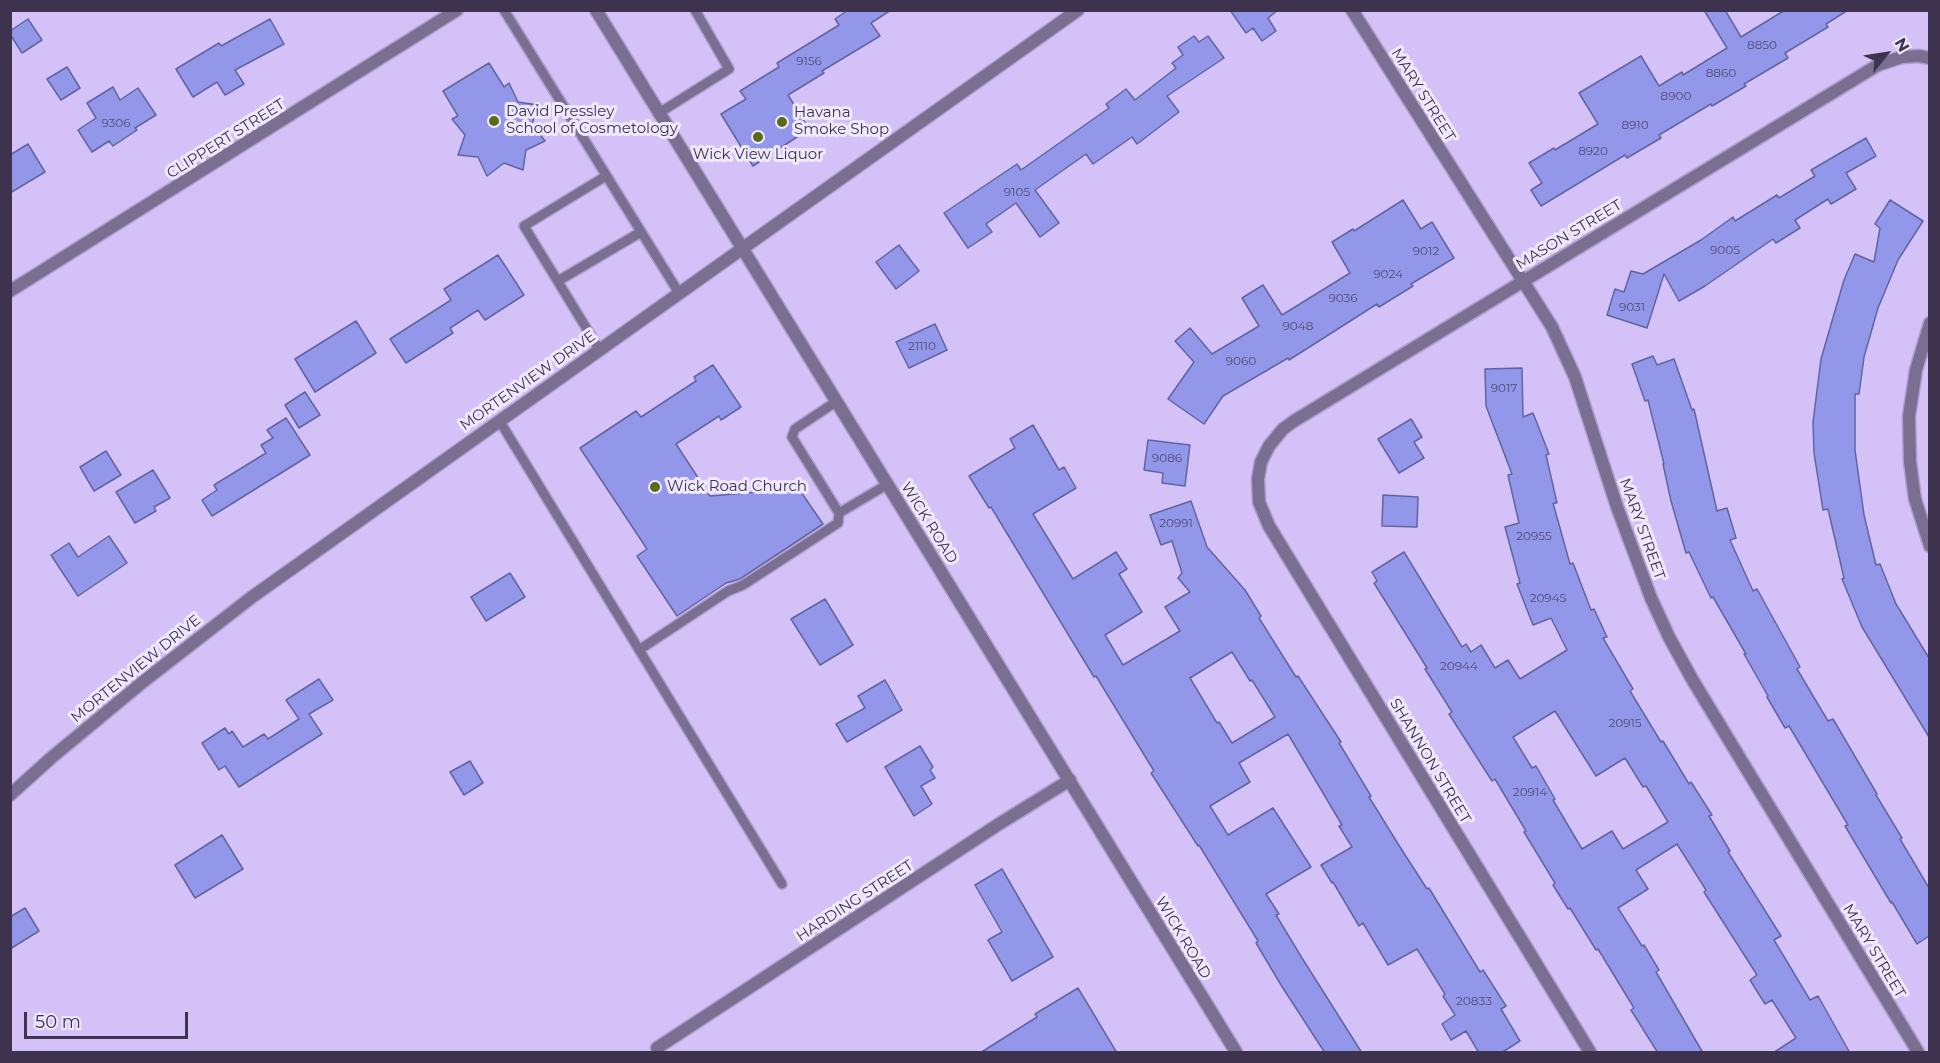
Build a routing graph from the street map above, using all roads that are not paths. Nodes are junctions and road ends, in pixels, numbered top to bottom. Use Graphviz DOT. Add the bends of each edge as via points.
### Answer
graph roads {
  1 [pos="457,10"];
  2 [pos="504,10"];
  3 [pos="596,10"];
  4 [pos="694,10"];
  5 [pos="1078,10"];
  6 [pos="1352,10"];
  7 [pos="1928,58"];
  8 [pos="659,113"];
  9 [pos="606,176"];
  10 [pos="640,232"];
  11 [pos="743,248"];
  12 [pos="558,281"];
  13 [pos="1522,281"];
  14 [pos="10,291"];
  15 [pos="679,293"];
  16 [pos="1929,323"];
  17 [pos="599,349"];
  18 [pos="837,401"];
  19 [pos="499,420"];
  20 [pos="1258,479"];
  21 [pos="888,484"];
  22 [pos="839,513"];
  23 [pos="1929,546"];
  24 [pos="639,650"];
  25 [pos="1070,780"];
  26 [pos="10,795"];
  27 [pos="782,884"];
  28 [pos="657,1048"];
  29 [pos="1236,1053"];
  30 [pos="1590,1053"];
  31 [pos="1918,1053"];
  1 -- 14 [label="street, CLIPPERT STREET"];
  2 -- 9 [label="lane"];
  3 -- 8 [label="street, WICK ROAD"];
  4 -- 8 [label="lane" via="729,69"];
  5 -- 11 [label="street, MORTENVIEW DRIVE"];
  6 -- 13 [label="street, MARY STREET"];
  7 -- 13 [label="street, MASON STREET" via="1902,57 1878,65"];
  8 -- 11 [label="street, WICK ROAD"];
  9 -- 10 [label="lane"];
  9 -- 12 [label="lane" via="524,226"];
  10 -- 12 [label="lane"];
  10 -- 15 [label="lane"];
  11 -- 15 [label="street, MORTENVIEW DRIVE"];
  11 -- 18 [label="street, WICK ROAD"];
  12 -- 17 [label="lane"];
  13 -- 20 [label="street, MASON STREET" via="1288,425 1269,446"];
  13 -- 31 [label="street, MARY STREET" via="1552,327 1575,376 1617,507 1669,637"];
  15 -- 17 [label="street, MORTENVIEW DRIVE"];
  16 -- 23 [label="street" via="1909,416 1910,462"];
  17 -- 19 [label="street, MORTENVIEW DRIVE"];
  18 -- 21 [label="street, WICK ROAD"];
  18 -- 22 [label="lane" via="795,429 792,437"];
  19 -- 24 [label="lane"];
  19 -- 26 [label="street, MORTENVIEW DRIVE" via="252,597 144,681"];
  20 -- 30 [label="street, SHANNON STREET" via="1259,502 1269,526"];
  21 -- 22 [label="lane"];
  21 -- 25 [label="street, WICK ROAD"];
  22 -- 24 [label="lane" via="838,523"];
  24 -- 27 [label="lane"];
  25 -- 28 [label="street, HARDING STREET"];
  25 -- 29 [label="street, WICK ROAD"];
}
